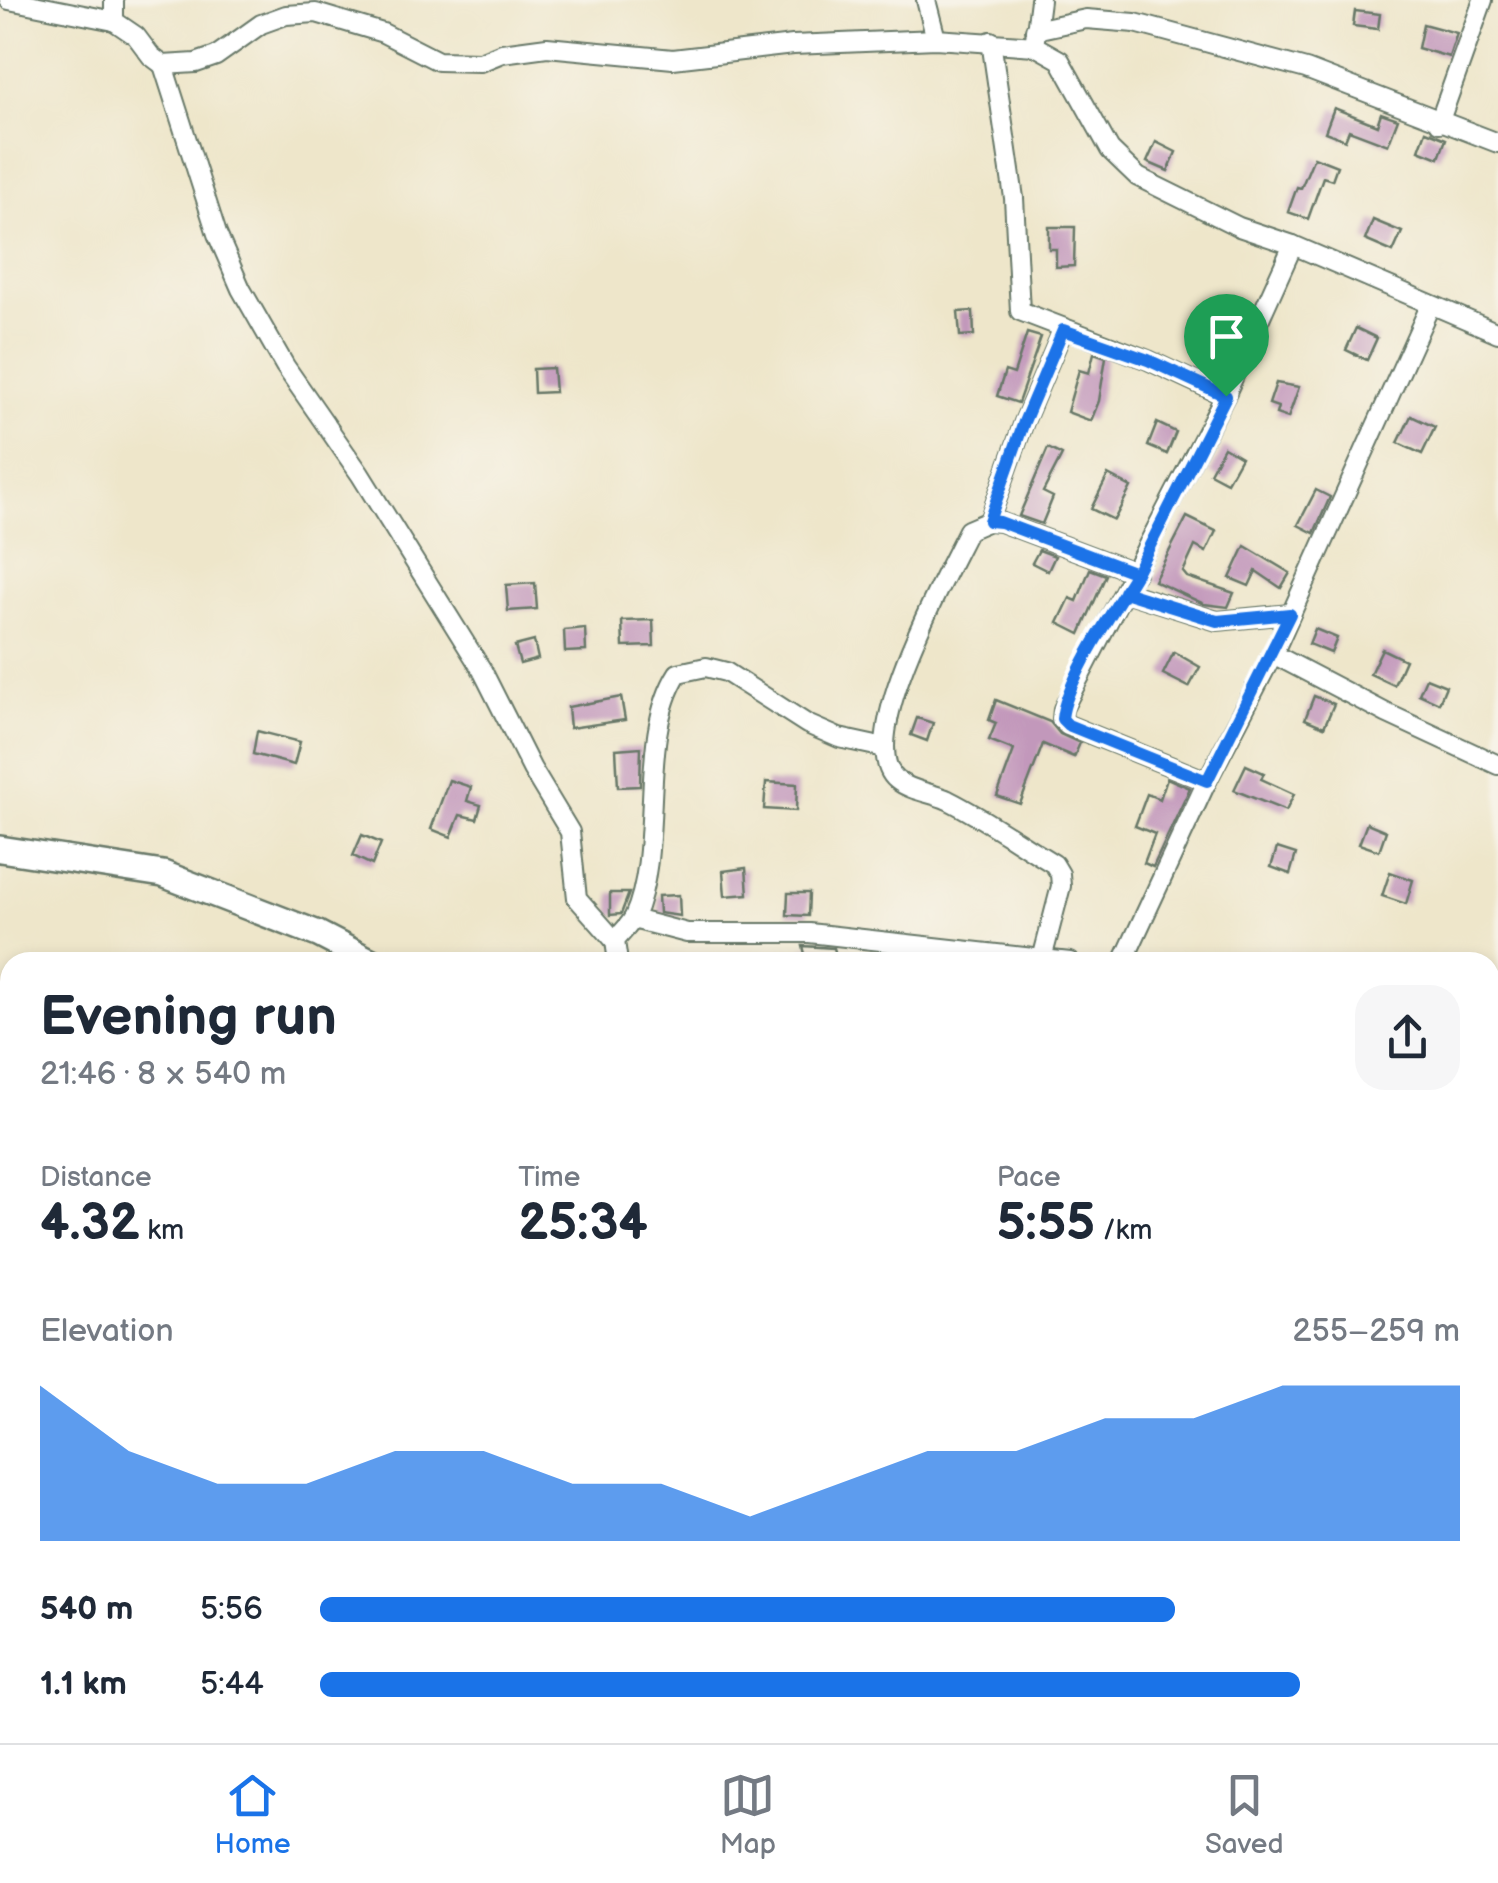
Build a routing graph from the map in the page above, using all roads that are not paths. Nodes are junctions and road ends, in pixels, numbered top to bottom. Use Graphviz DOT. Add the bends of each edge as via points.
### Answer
graph roads {
  1 [pos="8,0"];
  2 [pos="114,0"];
  3 [pos="926,0"];
  4 [pos="1040,0"];
  5 [pos="1483,0"];
  6 [pos="114,22"];
  7 [pos="1035,38"];
  8 [pos="936,39"];
  9 [pos="991,41"];
  10 [pos="163,65"];
  11 [pos="1439,123"];
  12 [pos="1498,143"];
  13 [pos="1293,244"];
  14 [pos="1430,306"];
  15 [pos="1063,330"];
  16 [pos="1498,333"];
  17 [pos="1226,396"];
  18 [pos="989,521"];
  19 [pos="1136,573"];
  20 [pos="1124,592"];
  21 [pos="1290,614"];
  22 [pos="1273,654"];
  23 [pos="885,748"];
  24 [pos="1498,765"];
  25 [pos="1207,781"];
  26 [pos="0,849"];
  27 [pos="633,919"];
  28 [pos="614,941"];
  29 [pos="353,952"];
  30 [pos="616,952"];
  31 [pos="960,952"];
  32 [pos="1044,952"];
  33 [pos="1128,952"];
  1 -- 6 [label="street"];
  2 -- 6 [label="street"];
  3 -- 8 [label="street"];
  4 -- 7 [label="street"];
  5 -- 11 [label="street"];
  6 -- 10 [label="street"];
  7 -- 9 [label="street"];
  7 -- 11 [label="street" via="1086,19 1136,23 1306,70"];
  7 -- 13 [label="street" via="1060,60 1110,150 1138,177 1239,227"];
  8 -- 9 [label="street"];
  8 -- 10 [label="street" via="794,45 673,60 547,47 480,62 438,61 383,33 316,12 261,24 196,63"];
  9 -- 15 [label="street" via="1014,198 1020,311"];
  10 -- 28 [label="street" via="216,234 242,289 482,670 570,832 577,898"];
  11 -- 12 [label="street"];
  13 -- 14 [label="street"];
  13 -- 17 [label="street"];
  14 -- 16 [label="street"];
  14 -- 21 [label="street"];
  15 -- 17 [label="street"];
  15 -- 18 [label="street"];
  17 -- 19 [label="street"];
  18 -- 19 [label="street"];
  18 -- 23 [label="street" via="968,530 944,578 901,673"];
  19 -- 20 [label="street"];
  20 -- 21 [label="street" via="1217,621"];
  20 -- 25 [label="street" via="1062,719"];
  21 -- 22 [label="street"];
  22 -- 24 [label="street"];
  22 -- 25 [label="street"];
  23 -- 27 [label="street" via="807,724 726,672 678,674 666,692 646,876"];
  23 -- 32 [label="street" via="898,781 947,800 1054,864 1061,886"];
  25 -- 33 [label="street"];
  26 -- 29 [label="main road" via="163,874"];
  27 -- 28 [label="street"];
  27 -- 31 [label="street" via="687,933 809,933"];
  28 -- 30 [label="street"];
}
